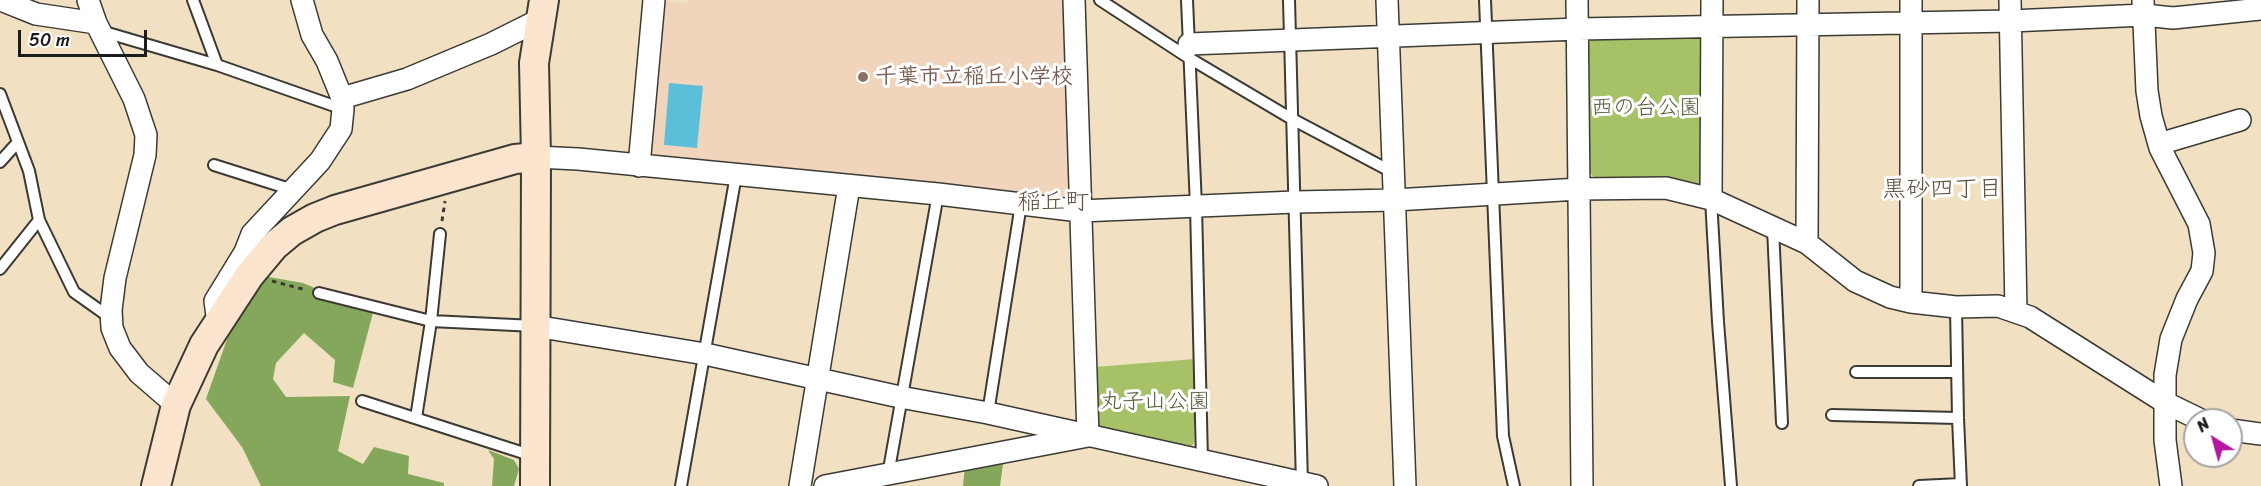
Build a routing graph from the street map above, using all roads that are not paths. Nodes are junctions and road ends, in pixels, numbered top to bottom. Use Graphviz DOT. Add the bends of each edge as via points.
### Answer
graph roads {
  1 [pos="1,0"];
  2 [pos="88,0"];
  3 [pos="193,0"];
  4 [pos="302,0"];
  5 [pos="654,0"];
  6 [pos="1074,0"];
  7 [pos="1100,0"];
  8 [pos="1187,0"];
  9 [pos="1289,0"];
  10 [pos="1387,0"];
  11 [pos="1485,0"];
  12 [pos="1577,0"];
  13 [pos="1712,0"];
  14 [pos="1808,0"];
  15 [pos="1911,0"];
  16 [pos="2144,8"];
  17 [pos="2261,9"];
  18 [pos="542,10"];
  19 [pos="2011,10"];
  20 [pos="1911,22"];
  21 [pos="1809,25"];
  22 [pos="1712,26"];
  23 [pos="98,27"];
  24 [pos="1578,29"];
  25 [pos="1486,33"];
  26 [pos="1389,37"];
  27 [pos="1290,40"];
  28 [pos="1189,51"];
  29 [pos="218,65"];
  30 [pos="0,94"];
  31 [pos="342,103"];
  32 [pos="1292,119"];
  33 [pos="2240,120"];
  34 [pos="18,142"];
  35 [pos="2159,144"];
  36 [pos="536,157"];
  37 [pos="0,162"];
  38 [pos="214,165"];
  39 [pos="639,166"];
  40 [pos="1394,173"];
  41 [pos="736,175"];
  42 [pos="849,186"];
  43 [pos="1579,189"];
  44 [pos="293,190"];
  45 [pos="1494,193"];
  46 [pos="938,194"];
  47 [pos="1711,199"];
  48 [pos="1395,200"];
  49 [pos="1295,201"];
  50 [pos="1021,204"];
  51 [pos="1196,206"];
  52 [pos="1080,211"];
  53 [pos="39,220"];
  54 [pos="1773,227"];
  55 [pos="440,234"];
  56 [pos="1808,243"];
  57 [pos="0,269"];
  58 [pos="320,293"];
  59 [pos="1911,302"];
  60 [pos="1956,307"];
  61 [pos="2016,311"];
  62 [pos="431,321"];
  63 [pos="218,322"];
  64 [pos="535,326"];
  65 [pos="112,328"];
  66 [pos="705,354"];
  67 [pos="1856,372"];
  68 [pos="1957,372"];
  69 [pos="817,377"];
  70 [pos="900,397"];
  71 [pos="362,400"];
  72 [pos="2166,403"];
  73 [pos="176,405"];
  74 [pos="2183,411"];
  75 [pos="988,413"];
  76 [pos="1832,416"];
  77 [pos="417,418"];
  78 [pos="1958,418"];
  79 [pos="1782,423"];
  80 [pos="2243,432"];
  81 [pos="2261,434"];
  82 [pos="1088,436"];
  83 [pos="534,456"];
  84 [pos="1202,461"];
  85 [pos="888,475"];
  86 [pos="1310,484"];
  87 [pos="1961,485"];
  88 [pos="156,486"];
  89 [pos="535,486"];
  90 [pos="681,486"];
  91 [pos="800,486"];
  92 [pos="825,486"];
  93 [pos="1405,486"];
  94 [pos="1514,486"];
  95 [pos="1582,486"];
  96 [pos="1731,486"];
  97 [pos="1919,486"];
  98 [pos="2171,486"];
  1 -- 23 [label="street" via="36,14"];
  2 -- 23 [label="street"];
  3 -- 29 [label="lane"];
  4 -- 31 [label="street"];
  5 -- 39 [label="street"];
  6 -- 52 [label="street"];
  7 -- 28 [label="lane"];
  8 -- 28 [label="lane"];
  9 -- 27 [label="lane"];
  10 -- 26 [label="street"];
  11 -- 25 [label="lane"];
  12 -- 24 [label="street"];
  13 -- 22 [label="street"];
  14 -- 21 [label="street"];
  15 -- 20 [label="street"];
  16 -- 17 [label="street" via="2173,18"];
  16 -- 19 [label="street"];
  16 -- 35 [label="street" via="2147,91"];
  18 -- 31 [label="street" via="491,44"];
  18 -- 36 [label="street" via="534,63"];
  19 -- 20 [label="street"];
  19 -- 61 [label="street"];
  20 -- 21 [label="street"];
  20 -- 59 [label="street"];
  21 -- 22 [label="street"];
  21 -- 56 [label="street"];
  22 -- 24 [label="street"];
  22 -- 47 [label="street"];
  23 -- 29 [label="lane"];
  23 -- 65 [label="street" via="135,99 146,135 146,155 115,278"];
  24 -- 25 [label="street"];
  24 -- 43 [label="street"];
  25 -- 26 [label="street"];
  25 -- 45 [label="lane"];
  26 -- 27 [label="street"];
  26 -- 40 [label="street"];
  27 -- 28 [label="street"];
  27 -- 32 [label="lane"];
  28 -- 32 [label="lane"];
  28 -- 51 [label="lane"];
  29 -- 31 [label="lane"];
  30 -- 34 [label="lane"];
  31 -- 44 [label="street" via="341,129 320,161"];
  32 -- 40 [label="lane"];
  32 -- 49 [label="lane"];
  33 -- 35 [label="street"];
  34 -- 37 [label="lane"];
  34 -- 53 [label="lane" via="29,171"];
  35 -- 72 [label="street" via="2199,224 2204,253 2202,271 2171,339 2165,375"];
  36 -- 39 [label="street"];
  36 -- 63 [label="street" via="515,159 315,218 274,246"];
  36 -- 64 [label="street"];
  38 -- 44 [label="lane"];
  39 -- 41 [label="street"];
  40 -- 48 [label="street"];
  41 -- 42 [label="street"];
  41 -- 66 [label="lane"];
  42 -- 46 [label="street"];
  42 -- 69 [label="street"];
  43 -- 45 [label="street"];
  43 -- 47 [label="street" via="1666,188"];
  43 -- 95 [label="street"];
  44 -- 63 [label="street" via="252,234 215,301"];
  45 -- 48 [label="street"];
  45 -- 94 [label="lane" via="1503,436"];
  46 -- 50 [label="street"];
  46 -- 70 [label="lane"];
  47 -- 54 [label="street"];
  47 -- 96 [label="lane"];
  48 -- 49 [label="street"];
  48 -- 93 [label="street"];
  49 -- 51 [label="street"];
  49 -- 86 [label="lane"];
  50 -- 52 [label="street"];
  50 -- 75 [label="lane"];
  51 -- 52 [label="street"];
  51 -- 84 [label="lane"];
  52 -- 82 [label="street"];
  53 -- 57 [label="lane"];
  53 -- 65 [label="lane" via="74,292 105,314"];
  54 -- 56 [label="street"];
  54 -- 79 [label="lane"];
  55 -- 62 [label="lane"];
  56 -- 59 [label="street" via="1855,281"];
  58 -- 62 [label="lane"];
  59 -- 60 [label="street"];
  60 -- 61 [label="street" via="1998,306"];
  60 -- 68 [label="lane"];
  61 -- 72 [label="street"];
  62 -- 64 [label="lane"];
  62 -- 77 [label="lane"];
  63 -- 73 [label="street"];
  64 -- 66 [label="street"];
  64 -- 83 [label="street"];
  65 -- 73 [label="street" via="120,348 139,374"];
  66 -- 69 [label="street"];
  66 -- 90 [label="lane"];
  67 -- 68 [label="lane"];
  68 -- 78 [label="lane"];
  69 -- 70 [label="street"];
  69 -- 91 [label="street"];
  70 -- 75 [label="street"];
  70 -- 85 [label="lane"];
  71 -- 77 [label="lane"];
  72 -- 74 [label="street"];
  72 -- 98 [label="street" via="2165,440"];
  73 -- 88 [label="street"];
  75 -- 82 [label="street"];
  76 -- 78 [label="lane"];
  77 -- 83 [label="lane"];
  78 -- 87 [label="lane"];
  80 -- 81 [label="street"];
  82 -- 84 [label="street"];
  82 -- 85 [label="street"];
  83 -- 89 [label="street"];
  84 -- 86 [label="street"];
  85 -- 92 [label="street"];
  87 -- 97 [label="lane"];
}
